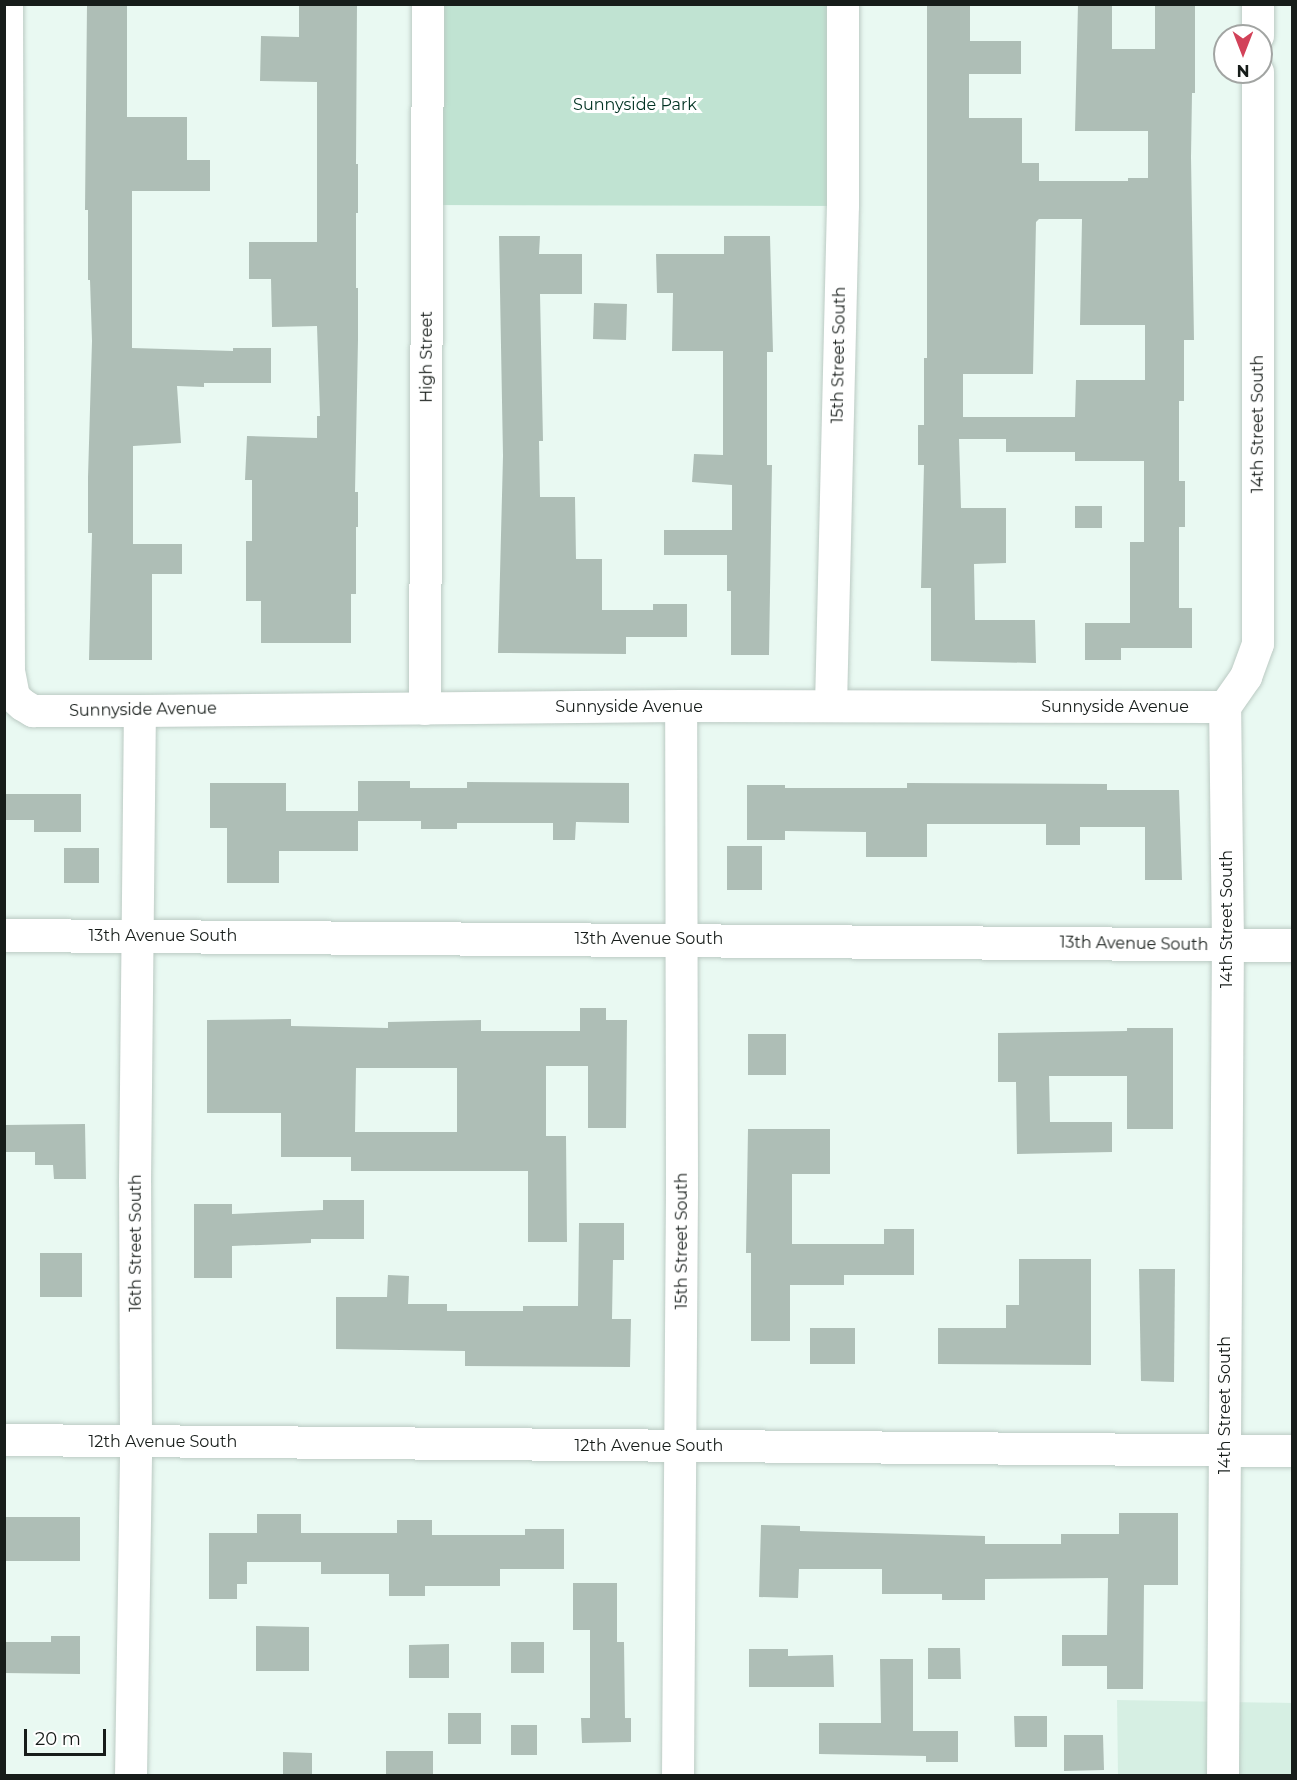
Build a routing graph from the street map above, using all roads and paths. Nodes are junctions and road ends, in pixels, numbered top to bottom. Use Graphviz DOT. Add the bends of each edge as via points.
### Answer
graph roads {
  1 [pos="7,4"];
  2 [pos="428,4"];
  3 [pos="843,4"];
  4 [pos="1258,4"];
  5 [pos="1258,24"];
  6 [pos="1258,84"];
  7 [pos="681,706"];
  8 [pos="831,706"];
  9 [pos="1225,707"];
  10 [pos="425,709"];
  11 [pos="140,711"];
  12 [pos="4,935"];
  13 [pos="136,936"];
  14 [pos="681,939"];
  15 [pos="1228,945"];
  16 [pos="1293,945"];
  17 [pos="4,1440"];
  18 [pos="136,1441"];
  19 [pos="680,1446"];
  20 [pos="1225,1450"];
  21 [pos="1293,1451"];
  22 [pos="131,1776"];
  23 [pos="678,1776"];
  24 [pos="1223,1776"];
  1 -- 11 [label="street, Sunnyside Avenue" via="9,671 14,697 33,711"];
  2 -- 10 [label="street, High Street"];
  3 -- 8 [label="street, 15th Street South" via="843,206"];
  4 -- 5 [label="street"];
  6 -- 9 [label="street, 14th Street South" via="1258,644 1246,677"];
  7 -- 8 [label="street, Sunnyside Avenue"];
  7 -- 10 [label="street, Sunnyside Avenue"];
  7 -- 14 [label="street, 15th Street South"];
  8 -- 9 [label="street, Sunnyside Avenue"];
  9 -- 15 [label="street, 14th Street South"];
  10 -- 11 [label="street, Sunnyside Avenue"];
  11 -- 13 [label="street, 16th Street South"];
  12 -- 13 [label="street, 13th Avenue South"];
  13 -- 14 [label="street, 13th Avenue South"];
  13 -- 18 [label="street, 16th Street South"];
  14 -- 15 [label="street, 13th Avenue South"];
  14 -- 19 [label="street, 15th Street South"];
  15 -- 16 [label="street, 13th Avenue South"];
  15 -- 20 [label="street, 14th Street South"];
  17 -- 18 [label="street, 12th Avenue South"];
  18 -- 19 [label="street, 12th Avenue South"];
  18 -- 22 [label="street, 16th Street South"];
  19 -- 20 [label="street, 12th Avenue South"];
  19 -- 23 [label="street, 15th Street South"];
  20 -- 21 [label="street, 12th Avenue South"];
  20 -- 24 [label="street, 14th Street South"];
}
